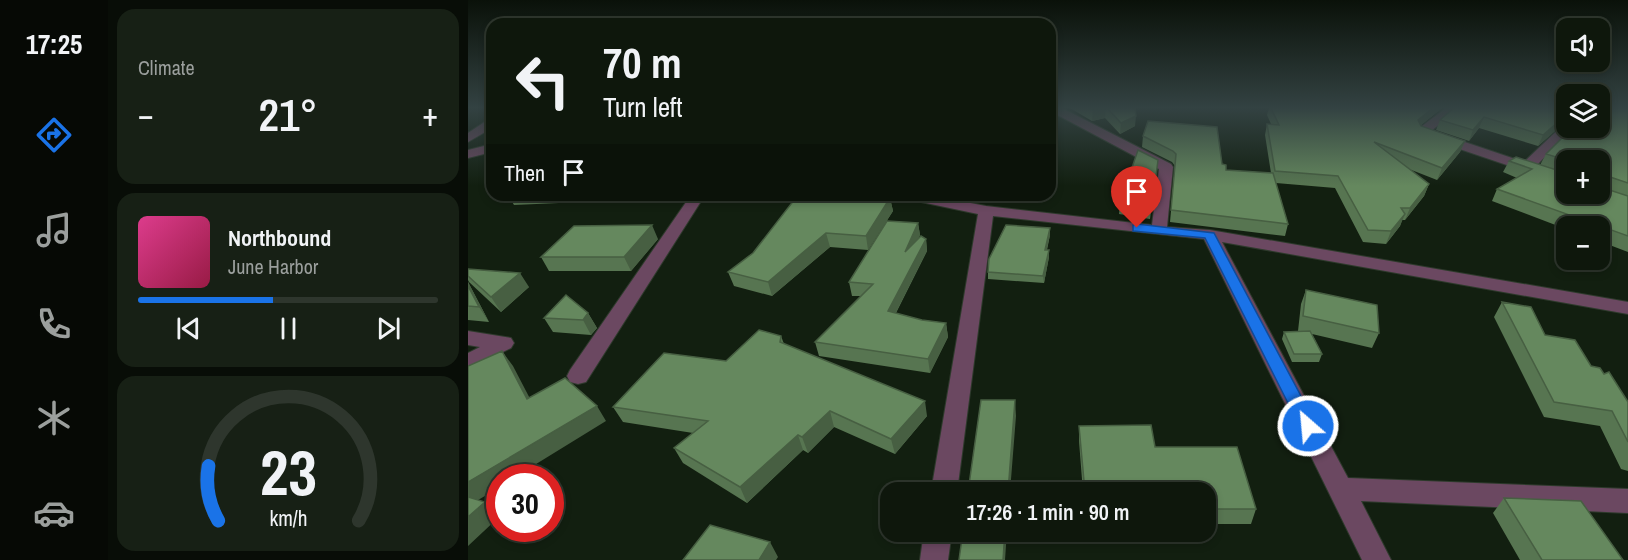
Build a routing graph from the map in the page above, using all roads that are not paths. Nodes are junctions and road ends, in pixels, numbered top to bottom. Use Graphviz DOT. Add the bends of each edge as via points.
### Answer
graph roads {
  1 [pos="1103,134"];
  2 [pos="1428,134"];
  3 [pos="1557,138"];
  4 [pos="486,150"];
  5 [pos="468,154"];
  6 [pos="1527,167"];
  7 [pos="1556,177"];
  8 [pos="694,201"];
  9 [pos="937,201"];
  10 [pos="986,211"];
  11 [pos="1159,231"];
  12 [pos="1210,235"];
  13 [pos="1628,308"];
  14 [pos="468,338"];
  15 [pos="468,362"];
  16 [pos="578,376"];
  17 [pos="945,482"];
  18 [pos="1341,489"];
  19 [pos="1628,501"];
  20 [pos="936,542"];
  21 [pos="934,560"];
  22 [pos="1377,560"];
  1 -- 11 [label="street" via="1166,167"];
  2 -- 6 [label="street"];
  3 -- 6 [label="street"];
  4 -- 5 [label="street"];
  6 -- 7 [label="street"];
  8 -- 16 [label="street"];
  9 -- 10 [label="street"];
  10 -- 11 [label="street"];
  10 -- 17 [label="street"];
  11 -- 12 [label="street"];
  12 -- 13 [label="street"];
  12 -- 18 [label="street"];
  14 -- 15 [label="street" via="504,343"];
  18 -- 19 [label="street"];
  18 -- 22 [label="street"];
  20 -- 21 [label="street"];
}
